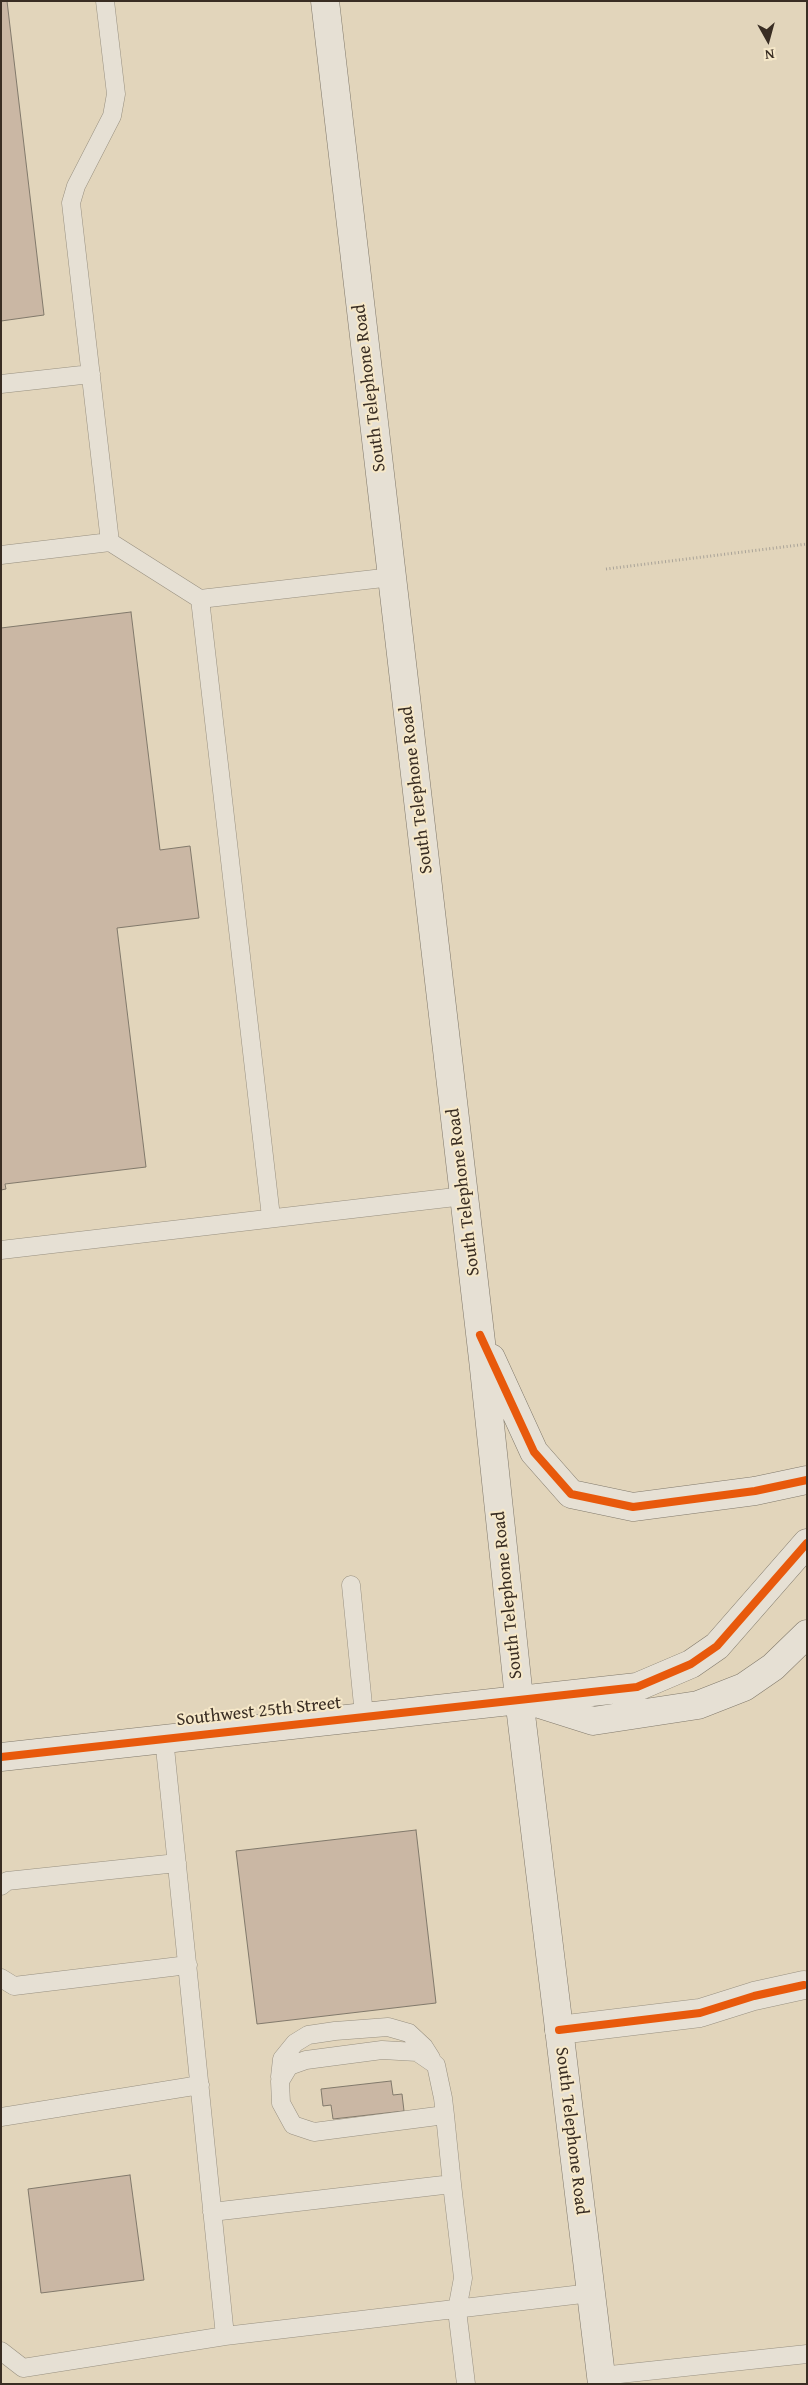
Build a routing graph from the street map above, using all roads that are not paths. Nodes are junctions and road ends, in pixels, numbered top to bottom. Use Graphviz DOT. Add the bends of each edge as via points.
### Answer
graph roads {
  1 [pos="105,1"];
  2 [pos="325,1"];
  3 [pos="91,374"];
  4 [pos="1,384"];
  5 [pos="110,542"];
  6 [pos="1,555"];
  7 [pos="392,577"];
  8 [pos="200,599"];
  9 [pos="464,1196"];
  10 [pos="271,1217"];
  11 [pos="1,1250"];
  12 [pos="480,1335"];
  13 [pos="807,1480"];
  14 [pos="807,1543"];
  15 [pos="351,1585"];
  16 [pos="807,1634"];
  17 [pos="519,1698"];
  18 [pos="364,1715"];
  19 [pos="164,1738"];
  20 [pos="1,1756"];
  21 [pos="177,1863"];
  22 [pos="1,1886"];
  23 [pos="188,1965"];
  24 [pos="1,1978"];
  25 [pos="804,1985"];
  26 [pos="559,2030"];
  27 [pos="436,2064"];
  28 [pos="280,2081"];
  29 [pos="200,2085"];
  30 [pos="445,2115"];
  31 [pos="1,2117"];
  32 [pos="452,2184"];
  33 [pos="212,2212"];
  34 [pos="591,2293"];
  35 [pos="457,2310"];
  36 [pos="225,2336"];
  37 [pos="1,2351"];
  38 [pos="807,2354"];
  39 [pos="24,2376"];
  40 [pos="602,2380"];
  41 [pos="466,2384"];
  1 -- 3 [label="lane" via="116,94 112,116 76,186 72,203"];
  2 -- 7 [label="main road, South Telephone Road"];
  3 -- 4 [label="lane"];
  3 -- 5 [label="lane"];
  5 -- 6 [label="lane"];
  5 -- 8 [label="lane"];
  7 -- 8 [label="lane"];
  7 -- 9 [label="main road, South Telephone Road"];
  8 -- 10 [label="lane"];
  9 -- 10 [label="lane"];
  9 -- 12 [label="main road, South Telephone Road"];
  10 -- 11 [label="lane"];
  12 -- 13 [label="main road" via="534,1452 571,1494 634,1507 754,1491"];
  12 -- 17 [label="main road, South Telephone Road"];
  14 -- 17 [label="main road, Southwest 25th Street" via="716,1646 691,1664 637,1687"];
  15 -- 18 [label="lane"];
  16 -- 17 [label="main road" via="773,1667 744,1687 698,1705 593,1721"];
  17 -- 18 [label="main road, Southwest 25th Street"];
  17 -- 26 [label="main road, South Telephone Road"];
  18 -- 19 [label="main road, Southwest 25th Street"];
  19 -- 20 [label="main road, Southwest 25th Street"];
  19 -- 21 [label="lane"];
  21 -- 22 [label="lane" via="7,1882"];
  21 -- 23 [label="lane"];
  23 -- 24 [label="lane" via="14,1986"];
  23 -- 29 [label="lane"];
  25 -- 26 [label="main road" via="700,2013"];
  26 -- 34 [label="main road, South Telephone Road"];
  27 -- 28 [label="lane" via="417,2052 382,2050 306,2060 289,2066"];
  27 -- 28 [label="lane" via="409,2033 388,2027 335,2031 308,2035 295,2043 282,2059"];
  27 -- 30 [label="lane"];
  28 -- 30 [label="lane" via="281,2102 293,2124 314,2132"];
  29 -- 31 [label="lane"];
  29 -- 33 [label="lane"];
  30 -- 32 [label="lane"];
  32 -- 33 [label="lane"];
  32 -- 35 [label="lane" via="463,2278"];
  33 -- 36 [label="lane"];
  34 -- 35 [label="lane"];
  34 -- 40 [label="main road, South Telephone Road"];
  35 -- 36 [label="lane"];
  35 -- 41 [label="lane"];
  36 -- 39 [label="lane"];
  37 -- 39 [label="lane"];
  38 -- 40 [label="lane"];
}
